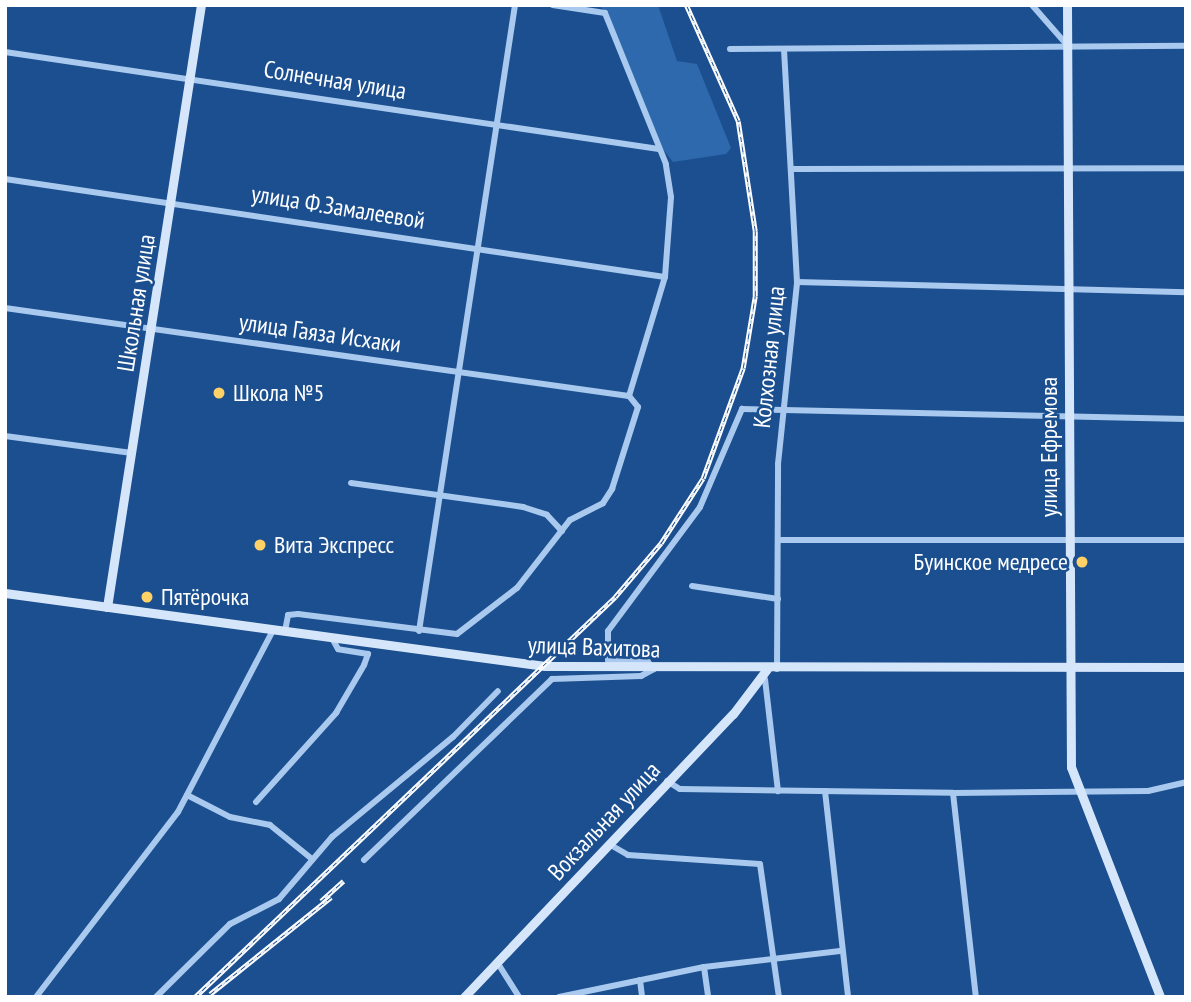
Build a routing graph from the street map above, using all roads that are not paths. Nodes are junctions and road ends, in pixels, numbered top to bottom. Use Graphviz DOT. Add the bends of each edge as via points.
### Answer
graph roads {
  1 [pos="201,5"];
  2 [pos="515,5"];
  3 [pos="553,5"];
  4 [pos="1032,5"];
  5 [pos="1067,5"];
  6 [pos="1067,45"];
  7 [pos="1186,46"];
  8 [pos="730,49"];
  9 [pos="784,50"];
  10 [pos="5,52"];
  11 [pos="191,78"];
  12 [pos="497,125"];
  13 [pos="659,149"];
  14 [pos="1068,168"];
  15 [pos="1186,168"];
  16 [pos="794,169"];
  17 [pos="5,179"];
  18 [pos="171,201"];
  19 [pos="477,247"];
  20 [pos="665,277"];
  21 [pos="797,282"];
  22 [pos="1070,289"];
  23 [pos="1186,292"];
  24 [pos="5,308"];
  25 [pos="153,328"];
  26 [pos="458,372"];
  27 [pos="628,396"];
  28 [pos="783,409"];
  29 [pos="1067,416"];
  30 [pos="1186,419"];
  31 [pos="5,436"];
  32 [pos="132,453"];
  33 [pos="351,483"];
  34 [pos="438,496"];
  35 [pos="562,531"];
  36 [pos="780,540"];
  37 [pos="1186,540"];
  38 [pos="1068,541"];
  39 [pos="692,586"];
  40 [pos="5,593"];
  41 [pos="778,598"];
  42 [pos="107,607"];
  43 [pos="273,629"];
  44 [pos="285,631"];
  45 [pos="419,631"];
  46 [pos="332,638"];
  47 [pos="1070,666"];
  48 [pos="1186,667"];
  49 [pos="654,669"];
  50 [pos="772,669"];
  51 [pos="765,679"];
  52 [pos="498,691"];
  53 [pos="667,781"];
  54 [pos="1186,782"];
  55 [pos="1077,790"];
  56 [pos="778,791"];
  57 [pos="825,791"];
  58 [pos="953,793"];
  59 [pos="187,795"];
  60 [pos="256,802"];
  61 [pos="609,844"];
  62 [pos="312,859"];
  63 [pos="364,860"];
  64 [pos="840,951"];
  65 [pos="773,956"];
  66 [pos="497,962"];
  67 [pos="704,967"];
  68 [pos="640,980"];
  69 [pos="573,995"];
  70 [pos="1158,996"];
  71 [pos="36,997"];
  72 [pos="156,997"];
  73 [pos="464,997"];
  74 [pos="519,997"];
  75 [pos="559,997"];
  76 [pos="642,997"];
  77 [pos="708,997"];
  78 [pos="779,997"];
  79 [pos="848,997"];
  80 [pos="976,997"];
  1 -- 11 [label="street, Школьная улица"];
  2 -- 12 [label="street"];
  3 -- 13 [label="street" via="605,13"];
  4 -- 6 [label="street"];
  5 -- 6 [label="street, улица Ефремова"];
  6 -- 7 [label="street"];
  6 -- 9 [label="street"];
  6 -- 14 [label="street, улица Ефремова"];
  8 -- 9 [label="street"];
  9 -- 16 [label="street, Колхозная улица"];
  10 -- 11 [label="street, Солнечная улица"];
  11 -- 12 [label="street, Солнечная улица"];
  11 -- 18 [label="street, Школьная улица"];
  12 -- 13 [label="street, Солнечная улица"];
  12 -- 19 [label="street"];
  13 -- 20 [label="street" via="673,213"];
  14 -- 15 [label="street"];
  14 -- 16 [label="street"];
  14 -- 22 [label="street, улица Ефремова"];
  16 -- 21 [label="street, Колхозная улица"];
  17 -- 18 [label="street, улица Ф.Замалеевой"];
  18 -- 19 [label="street, улица Ф.Замалеевой"];
  18 -- 25 [label="street, Школьная улица"];
  19 -- 20 [label="street, улица Ф.Замалеевой"];
  19 -- 26 [label="street"];
  20 -- 27 [label="street"];
  21 -- 22 [label="street"];
  21 -- 28 [label="street, Колхозная улица"];
  22 -- 23 [label="street"];
  22 -- 29 [label="street, улица Ефремова"];
  24 -- 25 [label="street, улица Гаяза Исхаки"];
  25 -- 26 [label="street, улица Гаяза Исхаки"];
  25 -- 32 [label="street, Школьная улица"];
  26 -- 27 [label="street, улица Гаяза Исхаки"];
  26 -- 34 [label="street"];
  27 -- 35 [label="street" via="638,407 612,489"];
  28 -- 29 [label="street"];
  28 -- 36 [label="street, Колхозная улица"];
  28 -- 49 [label="street" via="742,409 693,519 635,602 612,623 608,660 648,662"];
  29 -- 30 [label="street"];
  29 -- 38 [label="street, улица Ефремова"];
  31 -- 32 [label="street"];
  32 -- 42 [label="street, Школьная улица"];
  33 -- 34 [label="street"];
  34 -- 35 [label="street" via="537,511"];
  34 -- 45 [label="street"];
  35 -- 45 [label="street" via="497,606 457,634"];
  36 -- 38 [label="street"];
  36 -- 41 [label="street, Колхозная улица"];
  37 -- 38 [label="street"];
  38 -- 47 [label="street, улица Ефремова"];
  39 -- 41 [label="street"];
  40 -- 42 [label="street, улица Вахитова"];
  41 -- 50 [label="street, Колхозная улица"];
  42 -- 43 [label="street, улица Вахитова"];
  43 -- 44 [label="street, улица Вахитова"];
  43 -- 59 [label="street"];
  44 -- 45 [label="street" via="288,615 298,614"];
  44 -- 46 [label="street, улица Вахитова"];
  46 -- 49 [label="street, улица Вахитова" via="545,666"];
  46 -- 60 [label="street" via="338,649 368,654 364,664 336,713"];
  47 -- 48 [label="street, улица Вахитова"];
  47 -- 50 [label="street, улица Вахитова"];
  47 -- 55 [label="street, улица Ефремова"];
  49 -- 50 [label="street, улица Вахитова"];
  49 -- 63 [label="street" via="641,676 552,679"];
  50 -- 51 [label="street"];
  51 -- 53 [label="street, Вокзальная улица"];
  51 -- 56 [label="street"];
  52 -- 62 [label="street"];
  53 -- 56 [label="street" via="680,789"];
  53 -- 61 [label="street, Вокзальная улица"];
  54 -- 55 [label="street" via="1148,791"];
  55 -- 58 [label="street"];
  55 -- 70 [label="street, улица Ефремова"];
  56 -- 57 [label="street"];
  57 -- 58 [label="street"];
  57 -- 64 [label="street"];
  58 -- 80 [label="street"];
  59 -- 62 [label="street" via="230,817 270,825"];
  59 -- 71 [label="street"];
  61 -- 65 [label="street" via="628,855 760,864"];
  61 -- 66 [label="street, Вокзальная улица"];
  62 -- 72 [label="street" via="279,899 230,924"];
  64 -- 65 [label="street"];
  64 -- 79 [label="street"];
  65 -- 67 [label="street"];
  65 -- 78 [label="street"];
  66 -- 73 [label="street, Вокзальная улица"];
  66 -- 74 [label="street"];
  67 -- 68 [label="street"];
  67 -- 77 [label="street"];
  68 -- 69 [label="street"];
  68 -- 76 [label="street"];
  69 -- 75 [label="street"];
}
